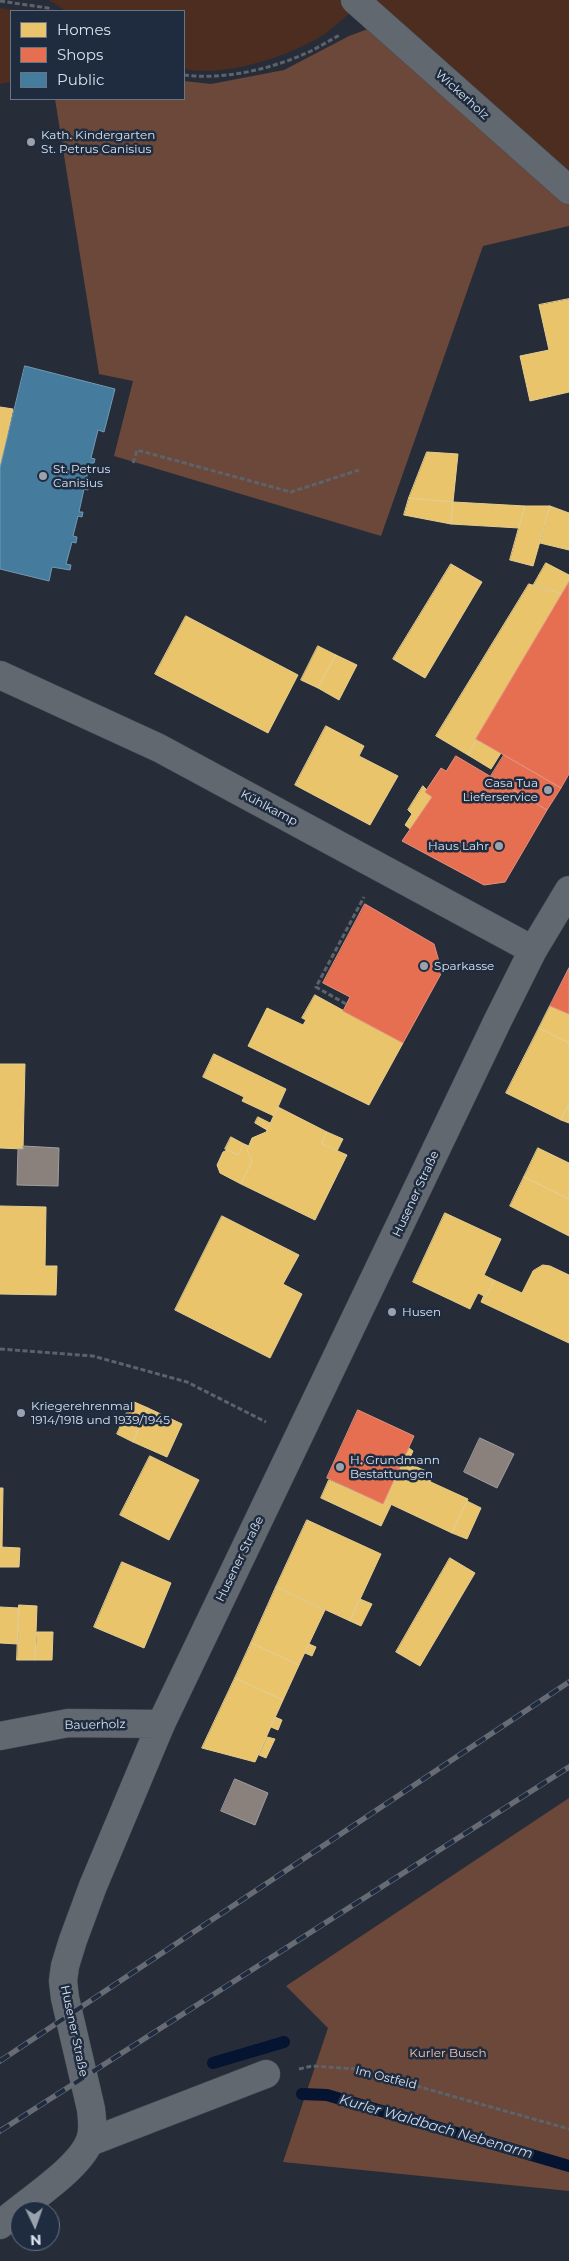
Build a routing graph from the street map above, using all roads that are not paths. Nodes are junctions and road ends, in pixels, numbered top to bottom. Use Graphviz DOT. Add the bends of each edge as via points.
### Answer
graph roads {
  1 [pos="364,8"];
  2 [pos="569,190"];
  3 [pos="0,675"];
  4 [pos="569,890"];
  5 [pos="534,950"];
  6 [pos="161,1724"];
  7 [pos="0,1736"];
  8 [pos="266,2074"];
  9 [pos="90,2142"];
  10 [pos="0,2225"];
  1 -- 2 [label="street, Wickerholz"];
  3 -- 5 [label="street, Kühlkamp" via="159,748"];
  4 -- 5 [label="street, Husener Straße"];
  5 -- 6 [label="street, Husener Straße"];
  6 -- 7 [label="street, Bauerholz" via="68,1723"];
  6 -- 9 [label="street, Husener Straße" via="93,1886 65,1966 65,1998 92,2109"];
  8 -- 9 [label="street"];
  9 -- 10 [label="street" via="60,2176"];
}
